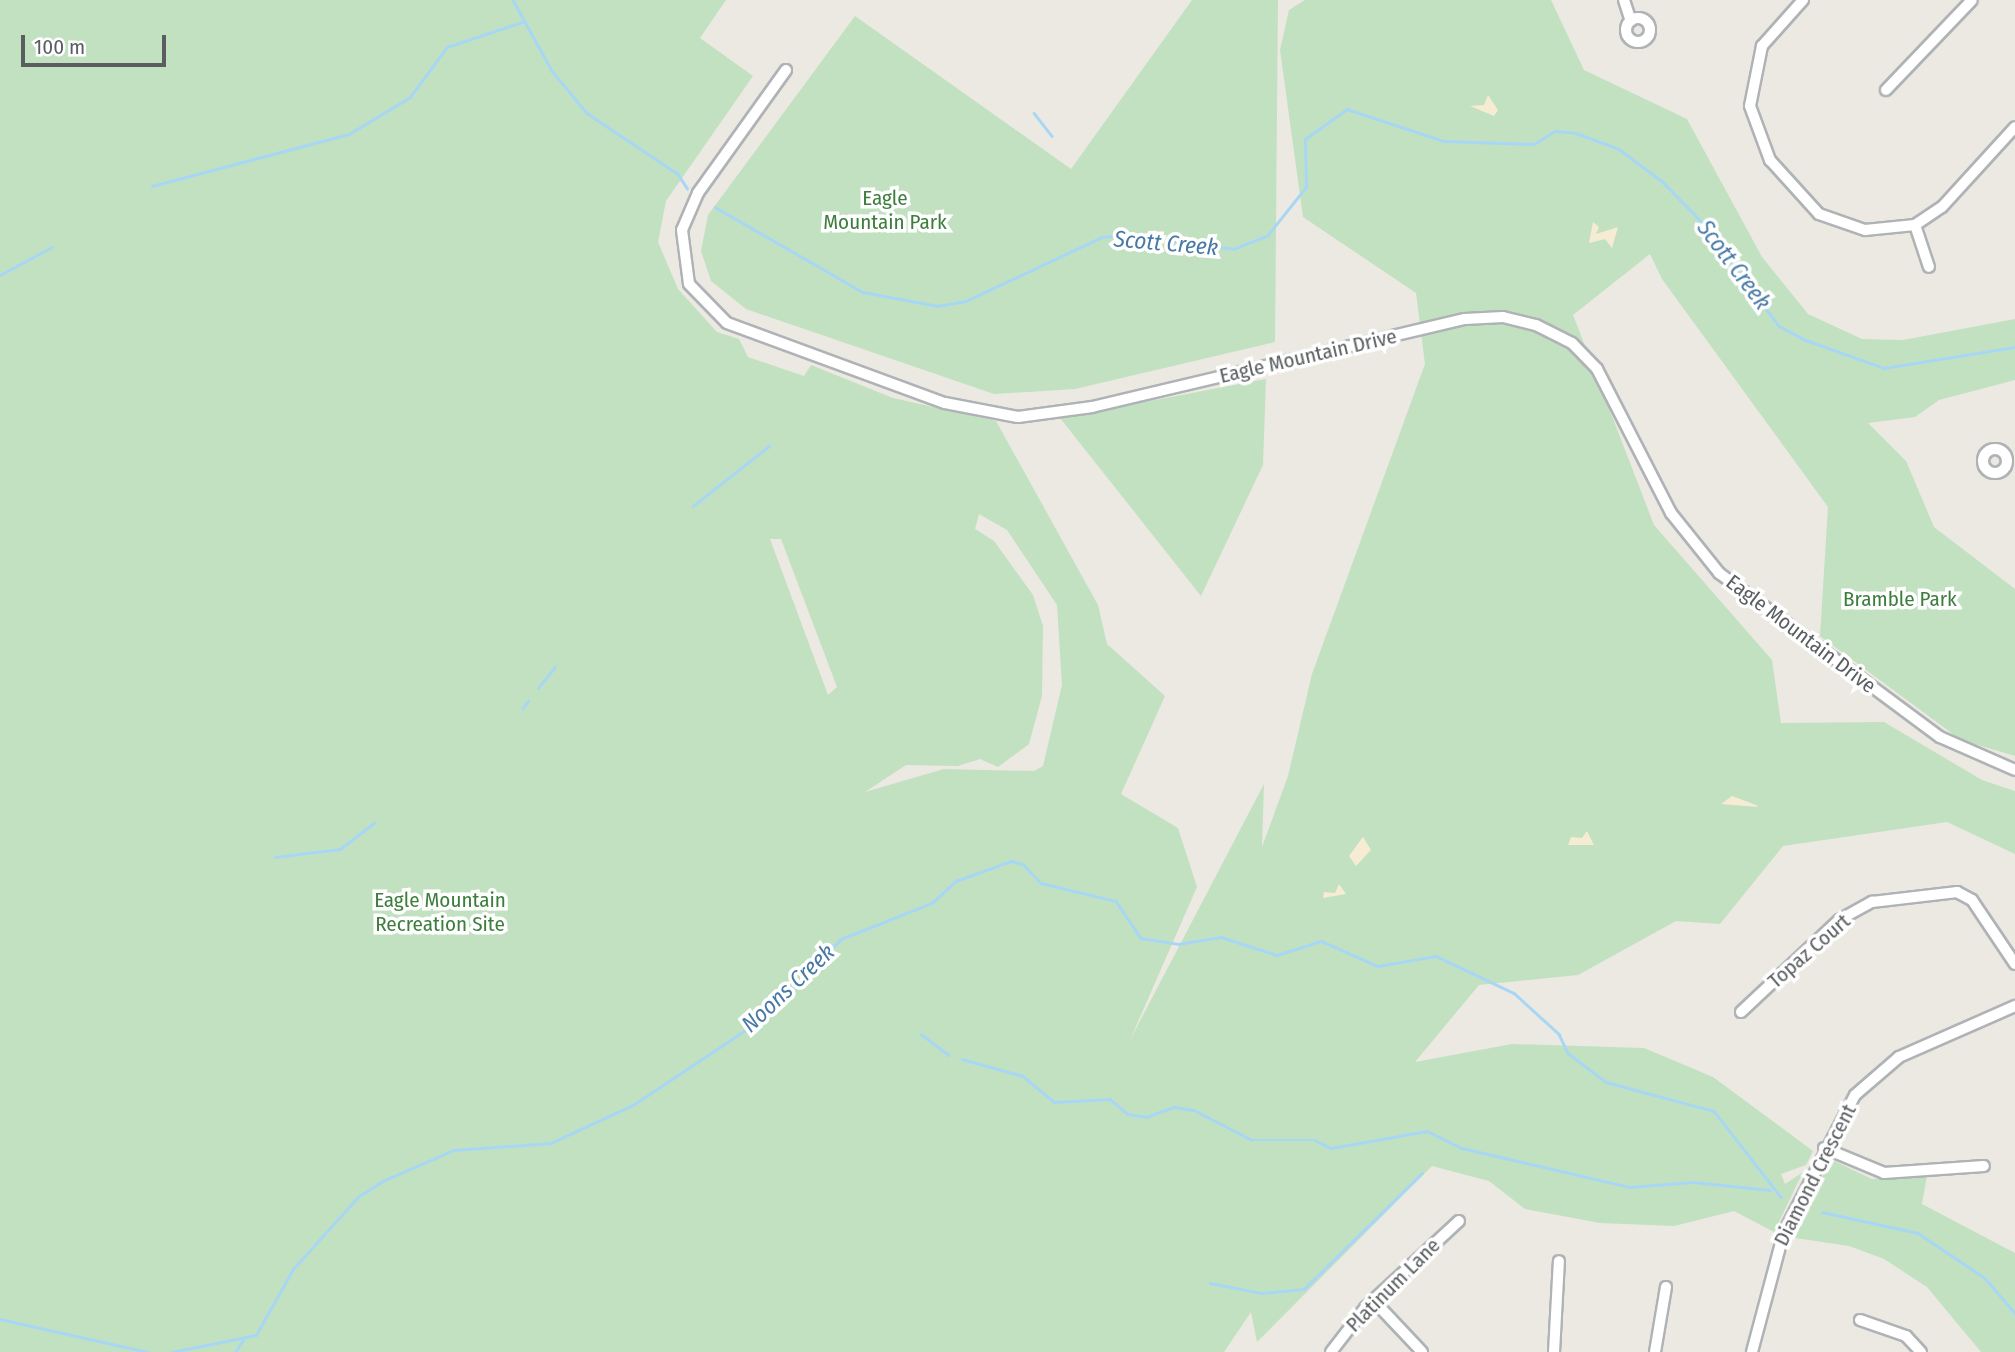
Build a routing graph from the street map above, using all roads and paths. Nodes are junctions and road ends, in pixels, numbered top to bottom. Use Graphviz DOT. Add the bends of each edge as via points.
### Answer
graph roads {
  1 [pos="1624,0"];
  2 [pos="1803,0"];
  3 [pos="1972,0"];
  4 [pos="1631,21"];
  5 [pos="786,71"];
  6 [pos="1885,90"];
  7 [pos="2015,127"];
  8 [pos="1914,225"];
  9 [pos="1929,267"];
  10 [pos="2015,770"];
  11 [pos="2015,964"];
  12 [pos="2015,1006"];
  13 [pos="1741,1012"];
  14 [pos="1824,1148"];
  15 [pos="1984,1166"];
  16 [pos="1459,1221"];
  17 [pos="1559,1261"];
  18 [pos="1666,1287"];
  19 [pos="1374,1301"];
  20 [pos="1860,1320"];
  21 [pos="1331,1352"];
  22 [pos="1422,1352"];
  23 [pos="1554,1352"];
  24 [pos="1655,1352"];
  25 [pos="1752,1352"];
  26 [pos="1921,1352"];
  1 -- 4 [label="street"];
  2 -- 8 [label="street" via="1771,31 1757,57 1750,97 1759,141 1792,191 1819,214 1865,230"];
  3 -- 6 [label="street"];
  5 -- 10 [label="street, Eagle Mountain Drive" via="698,193 682,230 689,284 727,323 945,403 1018,417 1080,410 1465,319 1503,317 1536,324 1572,344 1597,369 1671,513 1719,573 1940,737"];
  7 -- 8 [label="street" via="1942,207"];
  8 -- 9 [label="street"];
  11 -- 13 [label="street, Topaz Court" via="1972,900 1957,892 1872,902 1839,920"];
  12 -- 14 [label="street, Diamond Crescent" via="1899,1057 1855,1095"];
  14 -- 15 [label="street" via="1884,1173"];
  14 -- 25 [label="street, Diamond Crescent" via="1775,1254"];
  16 -- 19 [label="street, Platinum Lane"];
  17 -- 23 [label="street"];
  18 -- 24 [label="street"];
  19 -- 21 [label="street, Platinum Lane"];
  19 -- 22 [label="street"];
  20 -- 26 [label="street" via="1906,1336"];
}
